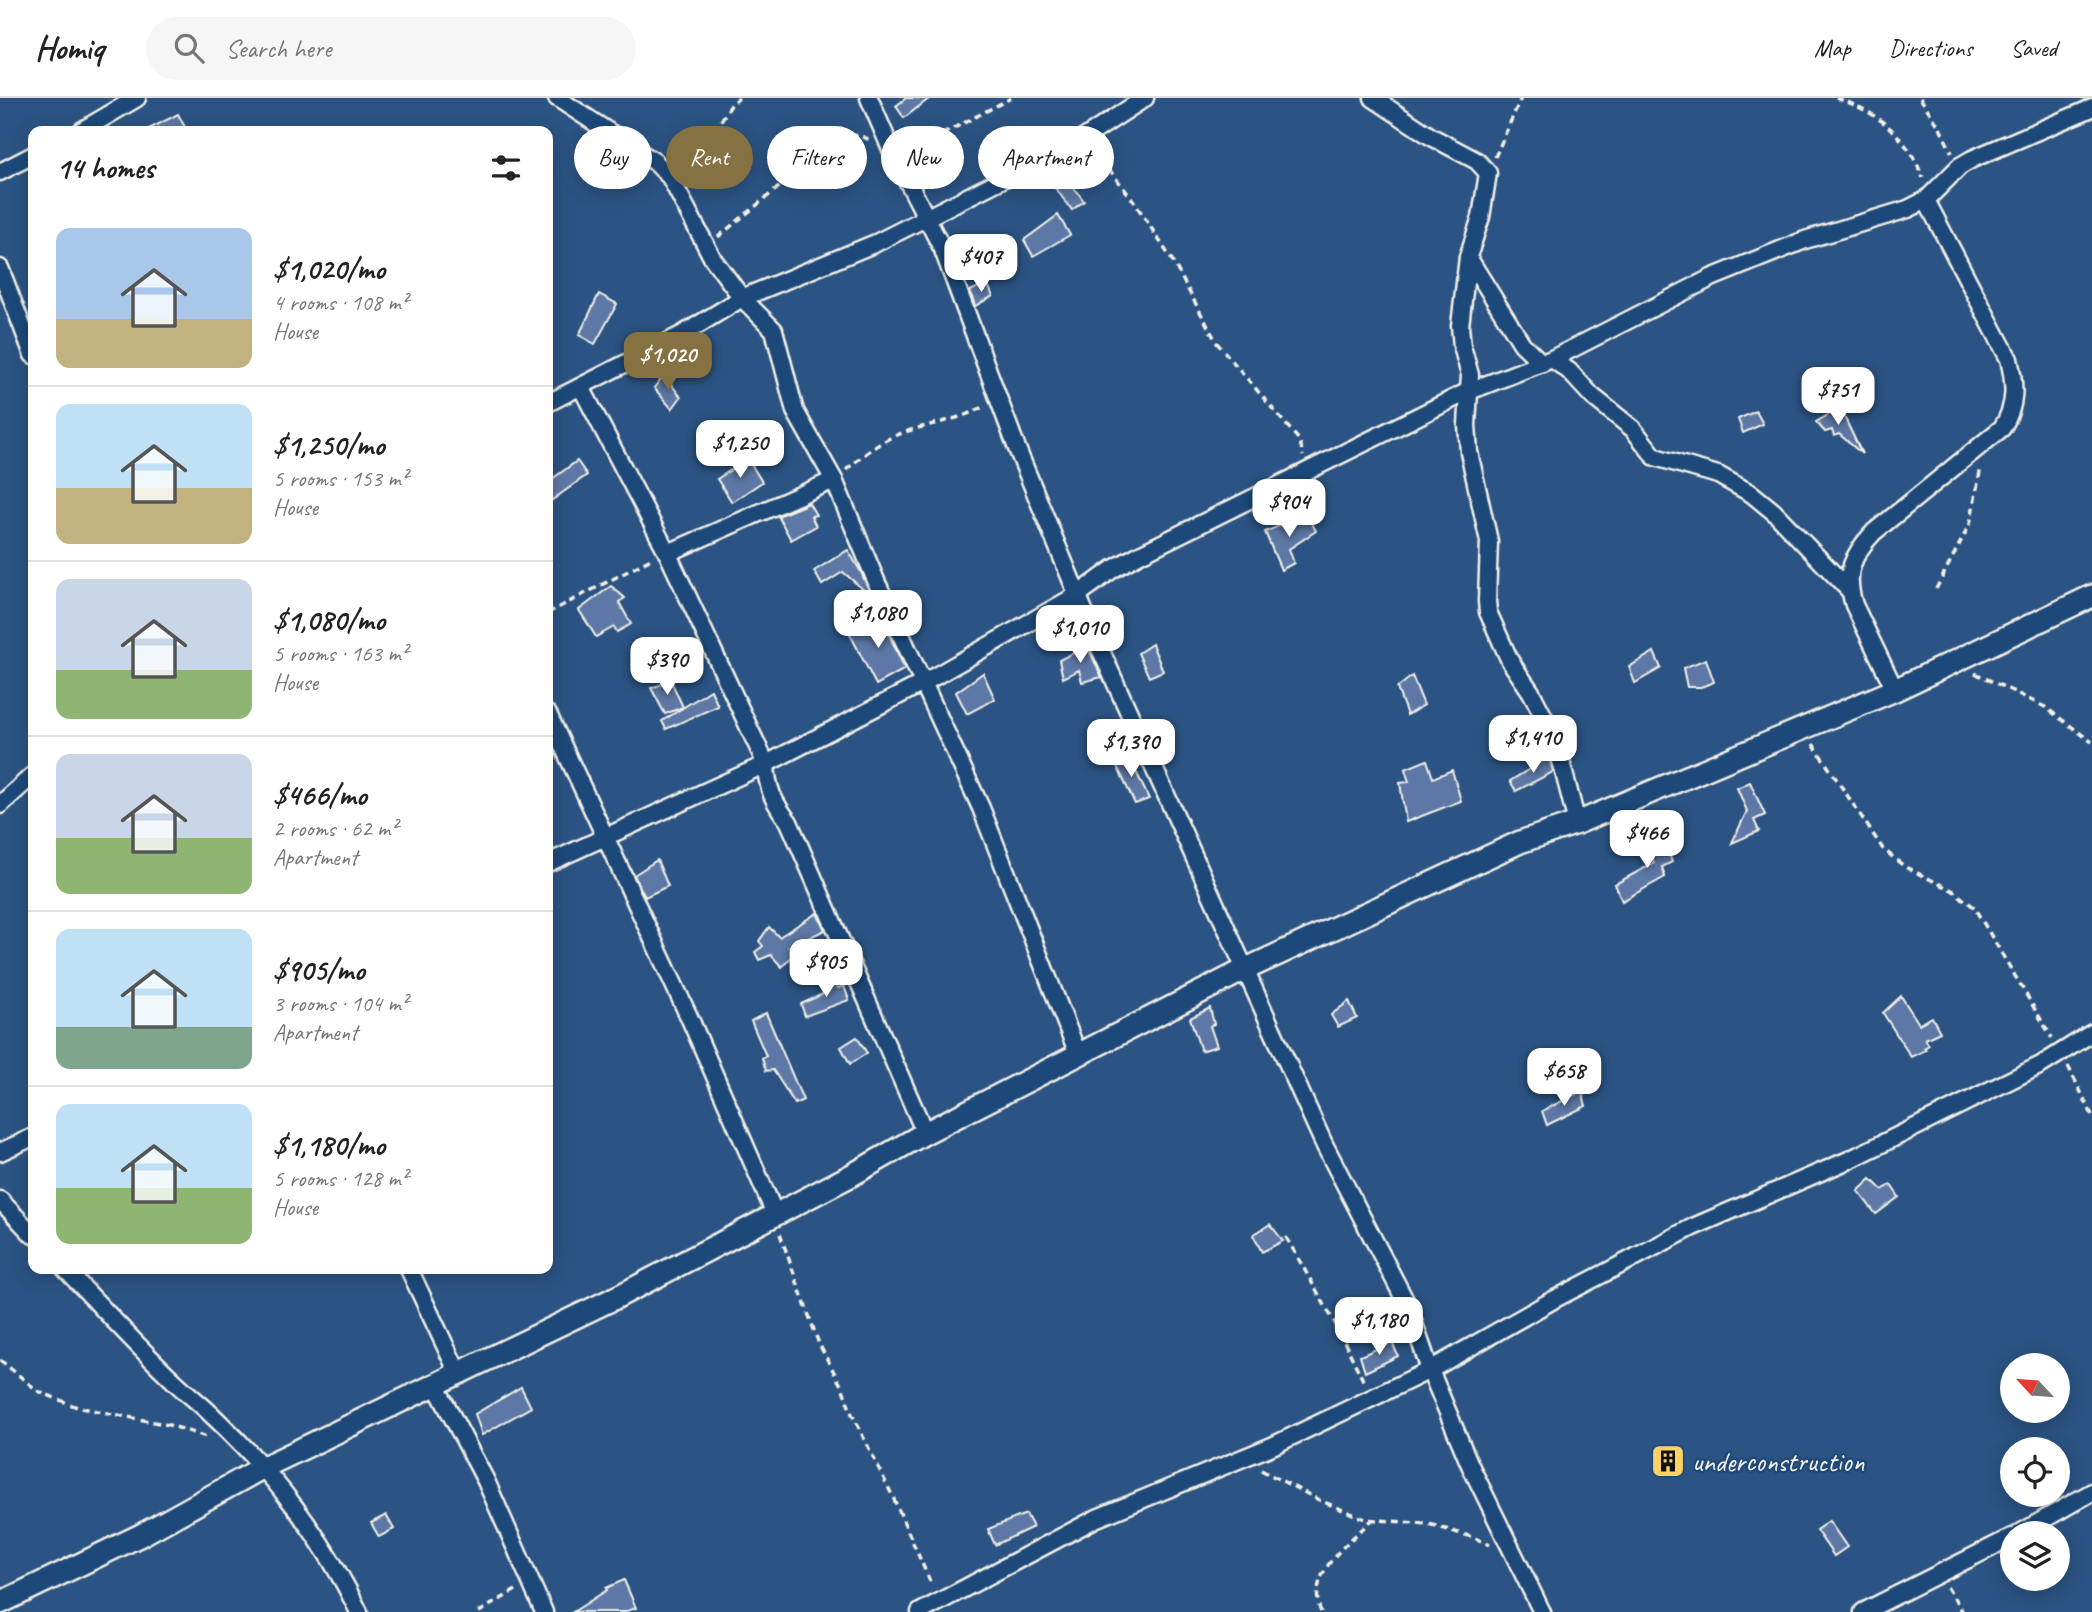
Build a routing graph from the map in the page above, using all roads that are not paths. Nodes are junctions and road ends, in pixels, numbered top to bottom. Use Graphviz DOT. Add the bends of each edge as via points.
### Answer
graph roads {
  1 [pos="137,98"];
  2 [pos="557,98"];
  3 [pos="869,98"];
  4 [pos="1144,98"];
  5 [pos="1373,98"];
  6 [pos="2092,107"];
  7 [pos="89,126"];
  8 [pos="28,158"];
  9 [pos="0,172"];
  10 [pos="1926,200"];
  11 [pos="927,216"];
  12 [pos="1468,257"];
  13 [pos="0,268"];
  14 [pos="742,298"];
  15 [pos="28,342"];
  16 [pos="1547,361"];
  17 [pos="581,387"];
  18 [pos="1467,392"];
  19 [pos="553,401"];
  20 [pos="834,480"];
  21 [pos="667,552"];
  22 [pos="1850,590"];
  23 [pos="1079,594"];
  24 [pos="2092,596"];
  25 [pos="925,682"];
  26 [pos="1895,690"];
  27 [pos="553,725"];
  28 [pos="766,764"];
  29 [pos="28,780"];
  30 [pos="0,805"];
  31 [pos="1577,823"];
  32 [pos="605,837"];
  33 [pos="553,861"];
  34 [pos="1246,969"];
  35 [pos="2092,1033"];
  36 [pos="1078,1054"];
  37 [pos="925,1133"];
  38 [pos="28,1139"];
  39 [pos="0,1152"];
  40 [pos="0,1200"];
  41 [pos="774,1215"];
  42 [pos="28,1230"];
  43 [pos="70,1274"];
  44 [pos="411,1274"];
  45 [pos="1430,1370"];
  46 [pos="459,1375"];
  47 [pos="436,1386"];
  48 [pos="262,1468"];
  49 [pos="2092,1492"];
  50 [pos="2041,1521"];
  51 [pos="2000,1543"];
  52 [pos="0,1603"];
  53 [pos="359,1612"];
  54 [pos="544,1612"];
  55 [pos="920,1612"];
  56 [pos="1542,1612"];
  57 [pos="1863,1612"];
  1 -- 7 [label="street"];
  2 -- 14 [label="street" via="655,162 670,177 706,246"];
  3 -- 11 [label="street"];
  4 -- 11 [label="street" via="1084,138"];
  5 -- 12 [label="street" via="1477,161 1488,173"];
  6 -- 10 [label="street" via="1960,166"];
  8 -- 9 [label="street"];
  10 -- 16 [label="street" via="1782,248 1711,278"];
  10 -- 22 [label="street" via="2009,359 2014,382 2009,416 2002,428 1859,548"];
  11 -- 14 [label="street" via="851,255"];
  11 -- 23 [label="street"];
  12 -- 16 [label="street" via="1522,344"];
  12 -- 18 [label="street" via="1460,326 1470,375"];
  13 -- 15 [label="street"];
  14 -- 17 [label="street"];
  14 -- 20 [label="street" via="774,330 795,411"];
  16 -- 18 [label="street"];
  16 -- 22 [label="street" via="1569,371 1627,424 1655,457 1718,475 1752,494"];
  17 -- 19 [label="street"];
  17 -- 21 [label="street"];
  18 -- 23 [label="street" via="1140,554"];
  18 -- 31 [label="street" via="1469,452 1489,541 1488,612 1550,729"];
  20 -- 21 [label="street"];
  20 -- 25 [label="street"];
  21 -- 28 [label="street"];
  22 -- 26 [label="street"];
  23 -- 25 [label="street"];
  23 -- 34 [label="street"];
  24 -- 26 [label="street"];
  25 -- 28 [label="street"];
  25 -- 36 [label="street" via="981,808"];
  26 -- 31 [label="street"];
  27 -- 32 [label="street"];
  28 -- 32 [label="street"];
  28 -- 37 [label="street" via="774,803 789,822"];
  29 -- 30 [label="street"];
  31 -- 34 [label="street" via="1520,842"];
  32 -- 33 [label="street"];
  32 -- 41 [label="street"];
  34 -- 36 [label="street"];
  34 -- 45 [label="street" via="1324,1144 1408,1306"];
  35 -- 45 [label="street" via="1852,1159 1693,1227"];
  36 -- 37 [label="street"];
  37 -- 41 [label="street"];
  38 -- 39 [label="street"];
  40 -- 42 [label="street"];
  41 -- 46 [label="street"];
  43 -- 48 [label="street"];
  44 -- 46 [label="street"];
  45 -- 55 [label="street" via="1241,1459 1097,1518"];
  45 -- 56 [label="street" via="1470,1465"];
  46 -- 47 [label="street"];
  47 -- 48 [label="street"];
  47 -- 54 [label="street" via="486,1481"];
  48 -- 52 [label="street" via="141,1535"];
  48 -- 53 [label="street" via="323,1546"];
  49 -- 50 [label="street"];
  51 -- 57 [label="street"];
}
